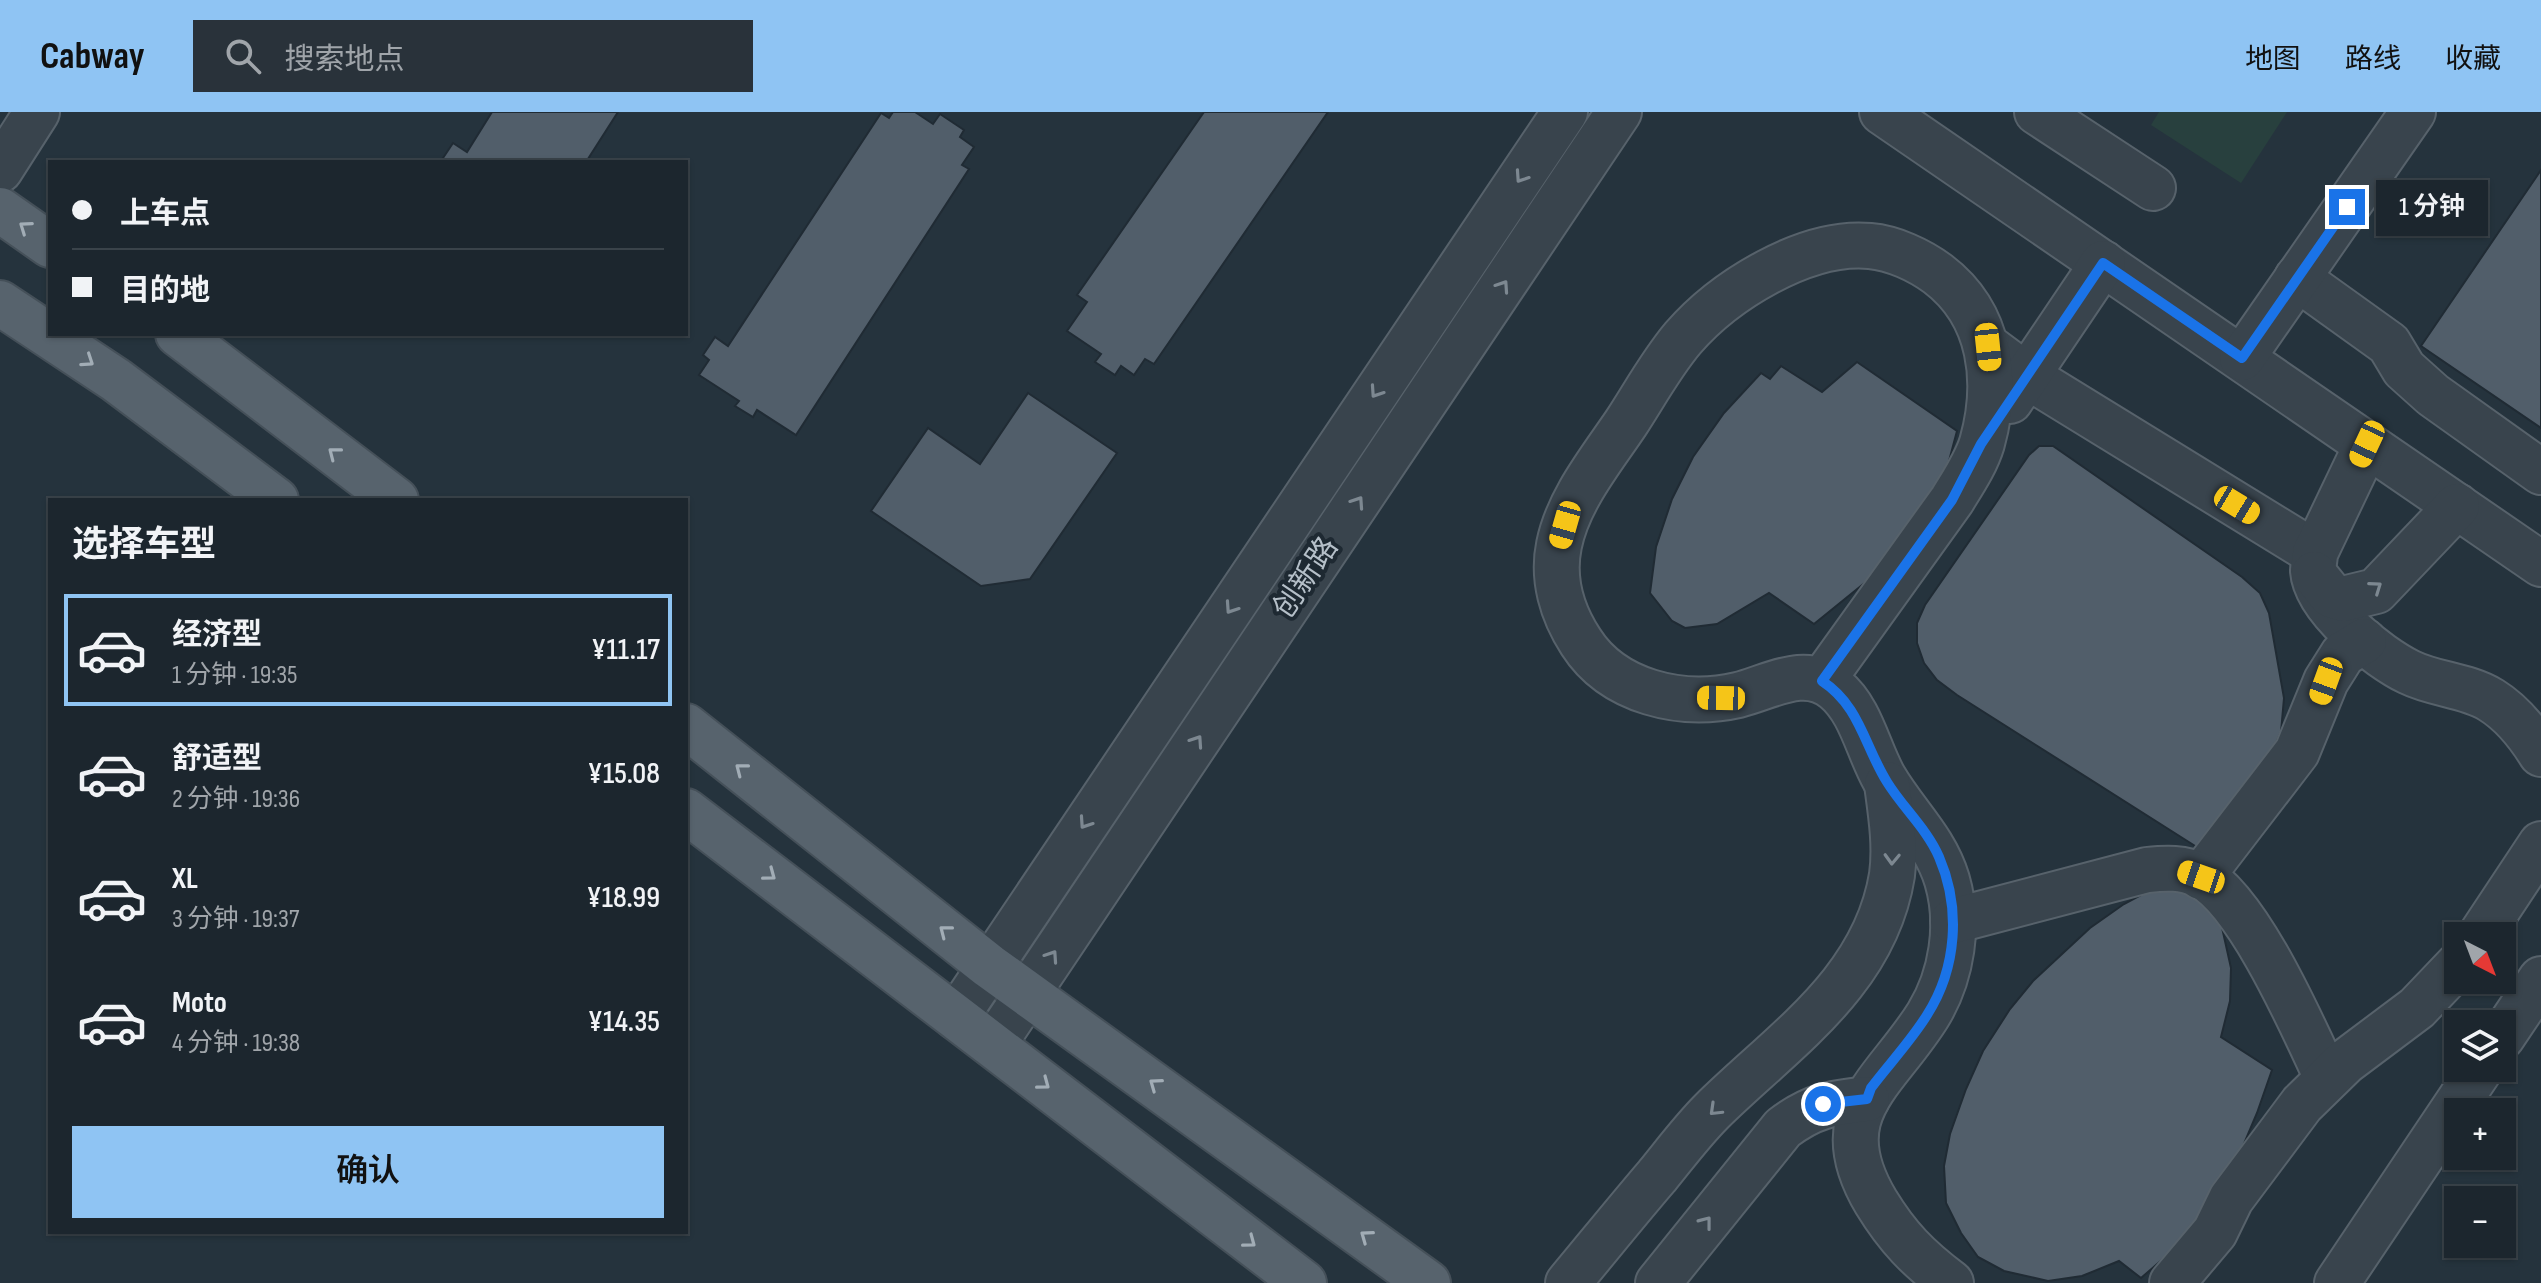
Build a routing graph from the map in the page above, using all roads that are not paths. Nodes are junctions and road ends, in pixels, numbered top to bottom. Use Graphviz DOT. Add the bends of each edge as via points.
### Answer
graph roads {
  1 [pos="37,112"];
  2 [pos="1565,112"];
  3 [pos="1619,112"];
  4 [pos="1882,112"];
  5 [pos="2413,112"];
  6 [pos="2054,117"];
  7 [pos="0,170"];
  8 [pos="2153,188"];
  9 [pos="0,210"];
  10 [pos="48,244"];
  11 [pos="2103,263"];
  12 [pos="2297,278"];
  13 [pos="0,303"];
  14 [pos="48,335"];
  15 [pos="50,336"];
  16 [pos="181,336"];
  17 [pos="1988,347"];
  18 [pos="2242,358"];
  19 [pos="2027,376"];
  20 [pos="1981,444"];
  21 [pos="2367,444"];
  22 [pos="2541,472"];
  23 [pos="273,498"];
  24 [pos="393,498"];
  25 [pos="2457,506"];
  26 [pos="2314,562"];
  27 [pos="2541,564"];
  28 [pos="2364,641"];
  29 [pos="1822,681"];
  30 [pos="688,728"];
  31 [pos="2541,754"];
  32 [pos="1887,782"];
  33 [pos="688,813"];
  34 [pos="2541,844"];
  35 [pos="2201,877"];
  36 [pos="1953,921"];
  37 [pos="2489,922"];
  38 [pos="989,966"];
  39 [pos="2541,979"];
  40 [pos="2444,980"];
  41 [pos="1027,993"];
  42 [pos="2516,1016"];
  43 [pos="956,1017"];
  44 [pos="993,1045"];
  45 [pos="1761,1068"];
  46 [pos="2327,1078"];
  47 [pos="2472,1082"];
  48 [pos="1867,1099"];
  49 [pos="1801,1115"];
  50 [pos="1304,1283"];
  51 [pos="1428,1283"];
  52 [pos="1568,1283"];
  53 [pos="1658,1283"];
  54 [pos="1951,1283"];
  55 [pos="2172,1283"];
  56 [pos="2337,1283"];
  1 -- 7 [label="street"];
  2 -- 38 [label="street, 创新路, one-way"];
  41 -- 3 [label="street, 创新路, one-way"];
  4 -- 11 [label="street"];
  5 -- 12 [label="street"];
  6 -- 8 [label="street"];
  10 -- 9 [label="main road, one-way"];
  11 -- 18 [label="street"];
  11 -- 19 [label="street"];
  12 -- 18 [label="street"];
  12 -- 22 [label="street" via="2389,344 2404,369 2433,395"];
  13 -- 14 [label="main road, one-way"];
  15 -- 23 [label="main road, one-way"];
  24 -- 16 [label="main road, one-way"];
  17 -- 19 [label="street"];
  17 -- 20 [label="street" via="1992,379"];
  17 -- 29 [label="street" via="1980,325 1942,277 1894,251 1843,247 1795,260 1740,289 1686,335 1574,506 1559,546 1559,596 1569,622 1599,666 1642,690 1692,697 1738,695 1801,677"];
  18 -- 21 [label="street"];
  19 -- 20 [label="street"];
  19 -- 26 [label="street"];
  20 -- 29 [label="street" via="1952,500"];
  21 -- 25 [label="street"];
  21 -- 26 [label="street"];
  26 -- 25 [label="street, one-way" via="2331,595 2343,599 2376,591"];
  25 -- 27 [label="street"];
  26 -- 28 [label="street" via="2327,603"];
  28 -- 31 [label="street" via="2410,673 2490,699"];
  28 -- 35 [label="street" via="2343,654 2297,752"];
  29 -- 32 [label="street" via="1848,702"];
  38 -- 30 [label="main road, one-way"];
  32 -- 36 [label="street" via="1939,855"];
  32 -- 45 [label="street, one-way" via="1894,829 1892,874 1882,914 1838,991"];
  33 -- 43 [label="main road, one-way"];
  34 -- 37 [label="street"];
  35 -- 36 [label="street" via="2173,867 2147,870"];
  35 -- 46 [label="street" via="2219,891 2269,960"];
  36 -- 48 [label="street" via="1941,988"];
  38 -- 41 [label="main road"];
  38 -- 43 [label="street, 创新路"];
  39 -- 42 [label="street"];
  40 -- 46 [label="street" via="2417,1008"];
  41 -- 44 [label="street, 创新路"];
  51 -- 41 [label="main road, one-way"];
  43 -- 44 [label="main road"];
  44 -- 50 [label="main road, one-way"];
  45 -- 49 [label="street" via="1783,1069 1796,1079 1803,1093"];
  45 -- 52 [label="street, one-way" via="1712,1111"];
  46 -- 55 [label="street" via="2259,1160 2215,1232"];
  47 -- 56 [label="street"];
  48 -- 49 [label="street" via="1823,1104"];
  48 -- 54 [label="street" via="1854,1156 1864,1181 1897,1236"];
  53 -- 49 [label="street, one-way" via="1766,1146"];
}
